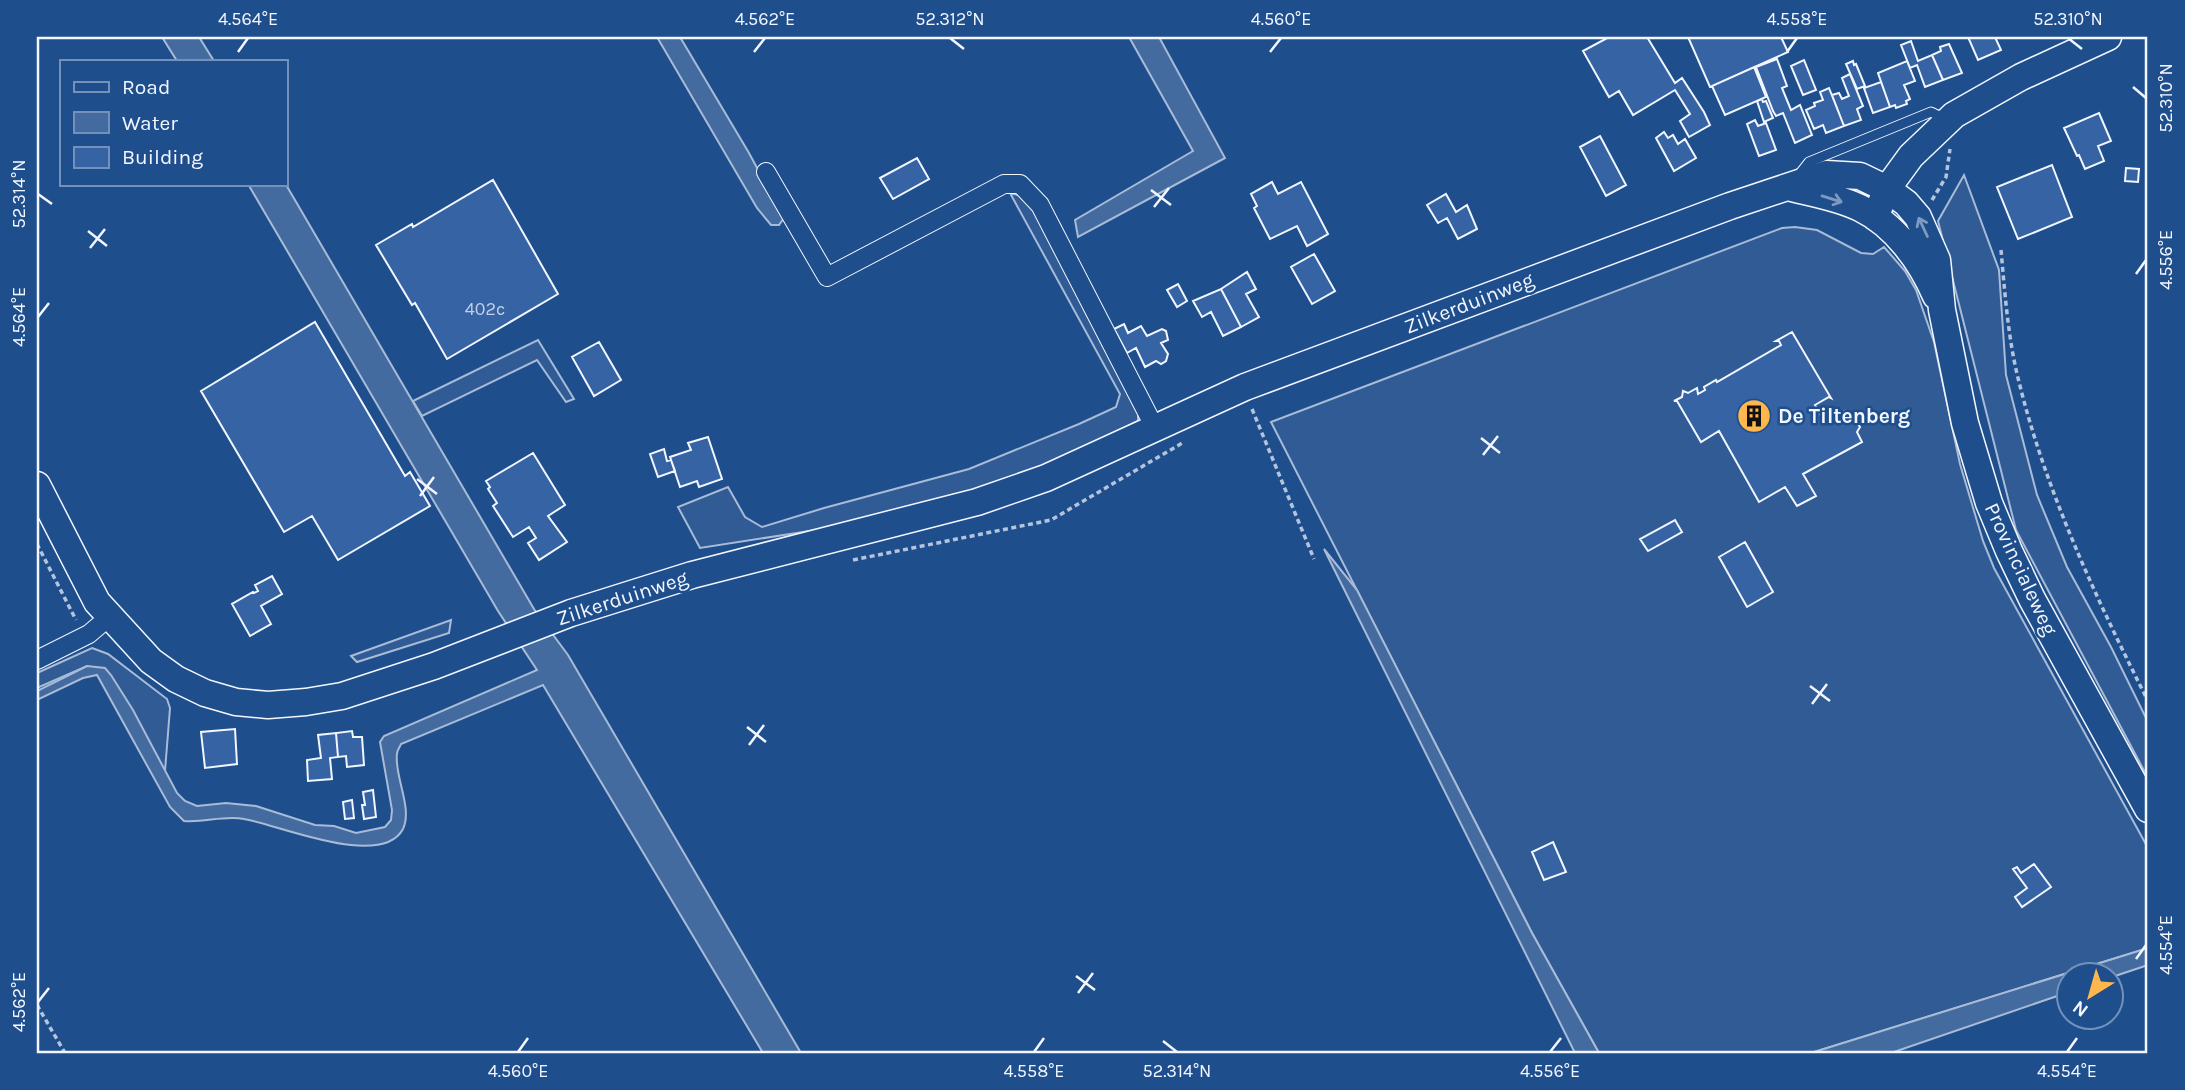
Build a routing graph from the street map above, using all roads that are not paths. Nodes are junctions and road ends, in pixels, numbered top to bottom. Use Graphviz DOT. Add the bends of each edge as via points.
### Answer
graph roads {
  1 [pos="2108,37"];
  2 [pos="1949,122"];
  3 [pos="766,172"];
  4 [pos="1787,187"];
  5 [pos="1894,193"];
  6 [pos="1875,216"];
  7 [pos="1942,310"];
  8 [pos="1156,430"];
  9 [pos="37,485"];
  10 [pos="109,617"];
  11 [pos="37,660"];
  12 [pos="2148,809"];
  1 -- 2 [label="main road" via="2021,76"];
  2 -- 4 [label="lane, Zilkerduinweg" via="1931,112 1809,162"];
  2 -- 5 [label="main road" via="1911,156"];
  3 -- 8 [label="street" via="827,277 1004,184 1020,184 1040,205"];
  4 -- 5 [label="main road, Zilkerduinweg" via="1826,174 1860,176"];
  4 -- 6 [label="main road, one-way" via="1851,204"];
  4 -- 8 [label="main road, Zilkerduinweg" via="1245,387"];
  5 -- 6 [label="main road"];
  7 -- 5 [label="main road, Provincialeweg, one-way" via="1937,260 1918,217"];
  6 -- 7 [label="main road, Provincialeweg" via="1919,263"];
  7 -- 12 [label="main road, Provincialeweg" via="1976,463 2009,551"];
  8 -- 10 [label="main road, Zilkerduinweg" via="977,502 692,575 550,621 362,691 306,702 268,705 205,693 151,662"];
  9 -- 10 [label="main road, Zilkerduinweg"];
  10 -- 11 [label="street" via="89,634"];
}
